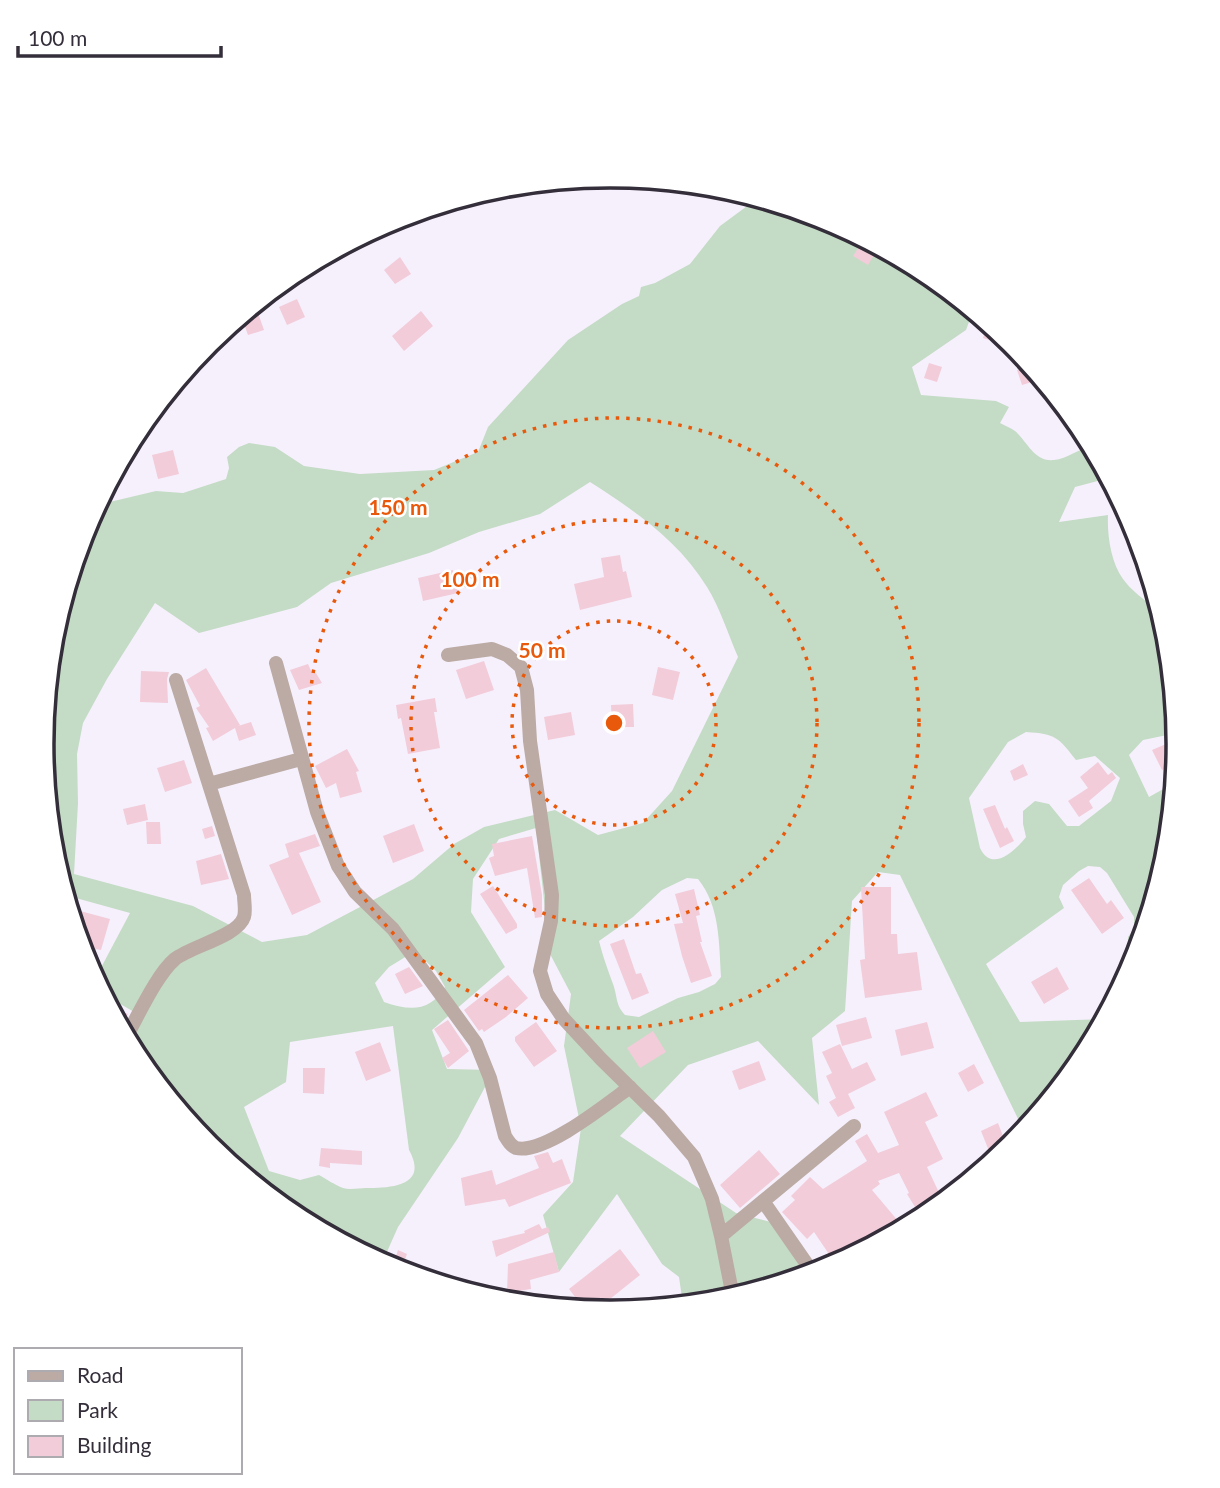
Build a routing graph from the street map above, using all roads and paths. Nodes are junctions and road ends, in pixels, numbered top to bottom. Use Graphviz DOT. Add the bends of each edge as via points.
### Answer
graph roads {
  1 [pos="448,655"];
  2 [pos="276,663"];
  3 [pos="176,680"];
  4 [pos="301,759"];
  5 [pos="209,784"];
  6 [pos="132,1027"];
  7 [pos="630,1087"];
  8 [pos="854,1126"];
  9 [pos="763,1201"];
  10 [pos="721,1236"];
  11 [pos="806,1263"];
  12 [pos="731,1286"];
  1 -- 7 [label="street" via="492,649 521,667 552,895 540,971 547,994 564,1018"];
  2 -- 4 [label="street"];
  3 -- 5 [label="street"];
  4 -- 5 [label="street"];
  4 -- 7 [label="street" via="338,866 355,892 393,929 476,1043 509,1143 528,1148 550,1141"];
  5 -- 6 [label="street" via="244,895 244,918 234,930 174,960"];
  7 -- 10 [label="street" via="694,1157"];
  8 -- 9 [label="street"];
  9 -- 10 [label="street"];
  9 -- 11 [label="street"];
  10 -- 12 [label="street"];
}
